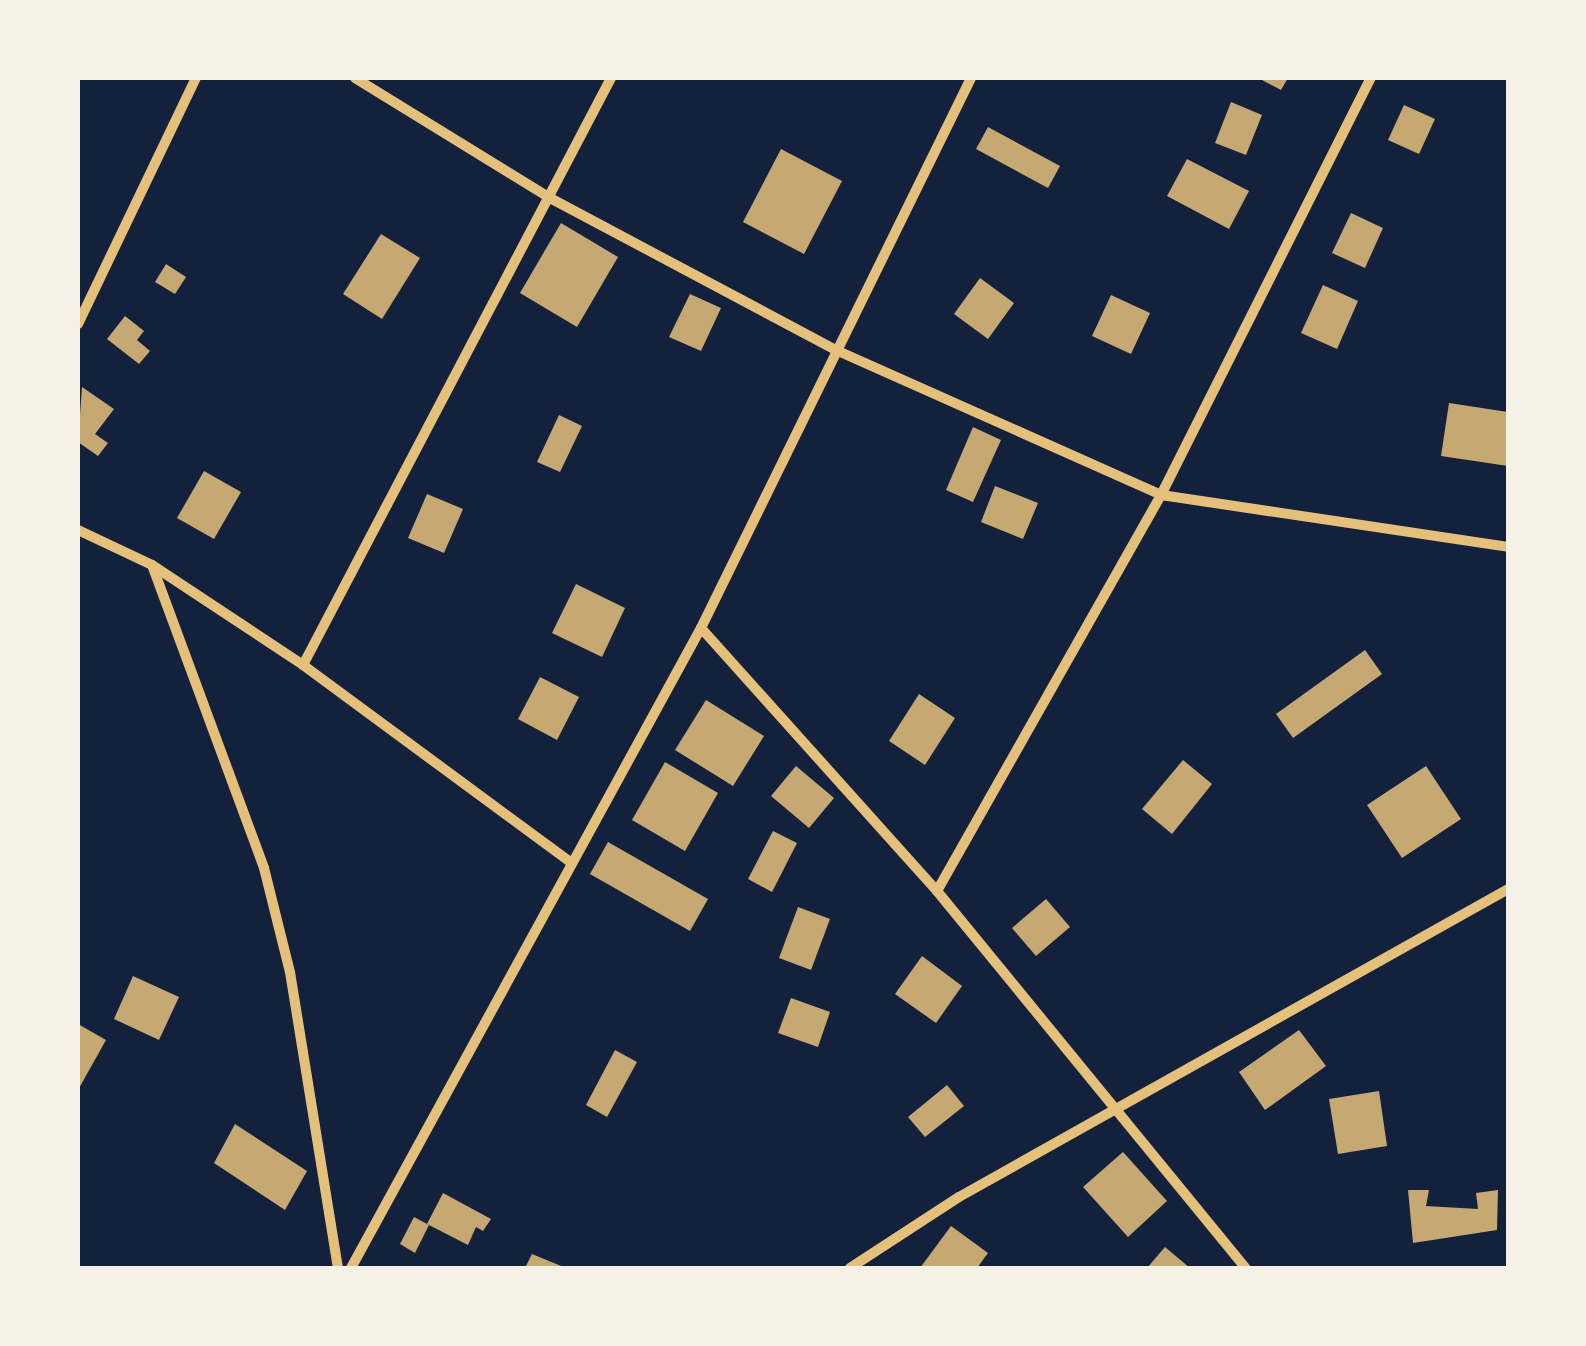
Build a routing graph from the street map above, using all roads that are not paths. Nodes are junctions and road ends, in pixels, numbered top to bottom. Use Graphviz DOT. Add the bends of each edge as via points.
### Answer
graph roads {
  1 [pos="196,78"];
  2 [pos="355,78"];
  3 [pos="611,78"];
  4 [pos="971,78"];
  5 [pos="1371,78"];
  6 [pos="550,198"];
  7 [pos="78,324"];
  8 [pos="838,351"];
  9 [pos="1161,495"];
  10 [pos="78,530"];
  11 [pos="1508,547"];
  12 [pos="152,565"];
  13 [pos="700,628"];
  14 [pos="303,665"];
  15 [pos="569,861"];
  16 [pos="1508,889"];
  17 [pos="937,891"];
  18 [pos="1112,1110"];
  19 [pos="338,1268"];
  20 [pos="350,1268"];
  21 [pos="850,1268"];
  22 [pos="1246,1268"];
  1 -- 7 [label="street"];
  2 -- 6 [label="street"];
  3 -- 6 [label="street"];
  4 -- 8 [label="street"];
  5 -- 9 [label="street"];
  6 -- 8 [label="street"];
  6 -- 14 [label="street"];
  8 -- 9 [label="street"];
  8 -- 13 [label="street"];
  9 -- 11 [label="street"];
  9 -- 17 [label="street"];
  10 -- 12 [label="street"];
  12 -- 14 [label="street"];
  12 -- 19 [label="street" via="264,868 290,972"];
  13 -- 15 [label="street"];
  13 -- 17 [label="street"];
  14 -- 15 [label="street"];
  15 -- 20 [label="street"];
  16 -- 18 [label="street"];
  17 -- 18 [label="street"];
  18 -- 21 [label="street"];
  18 -- 22 [label="street"];
}
